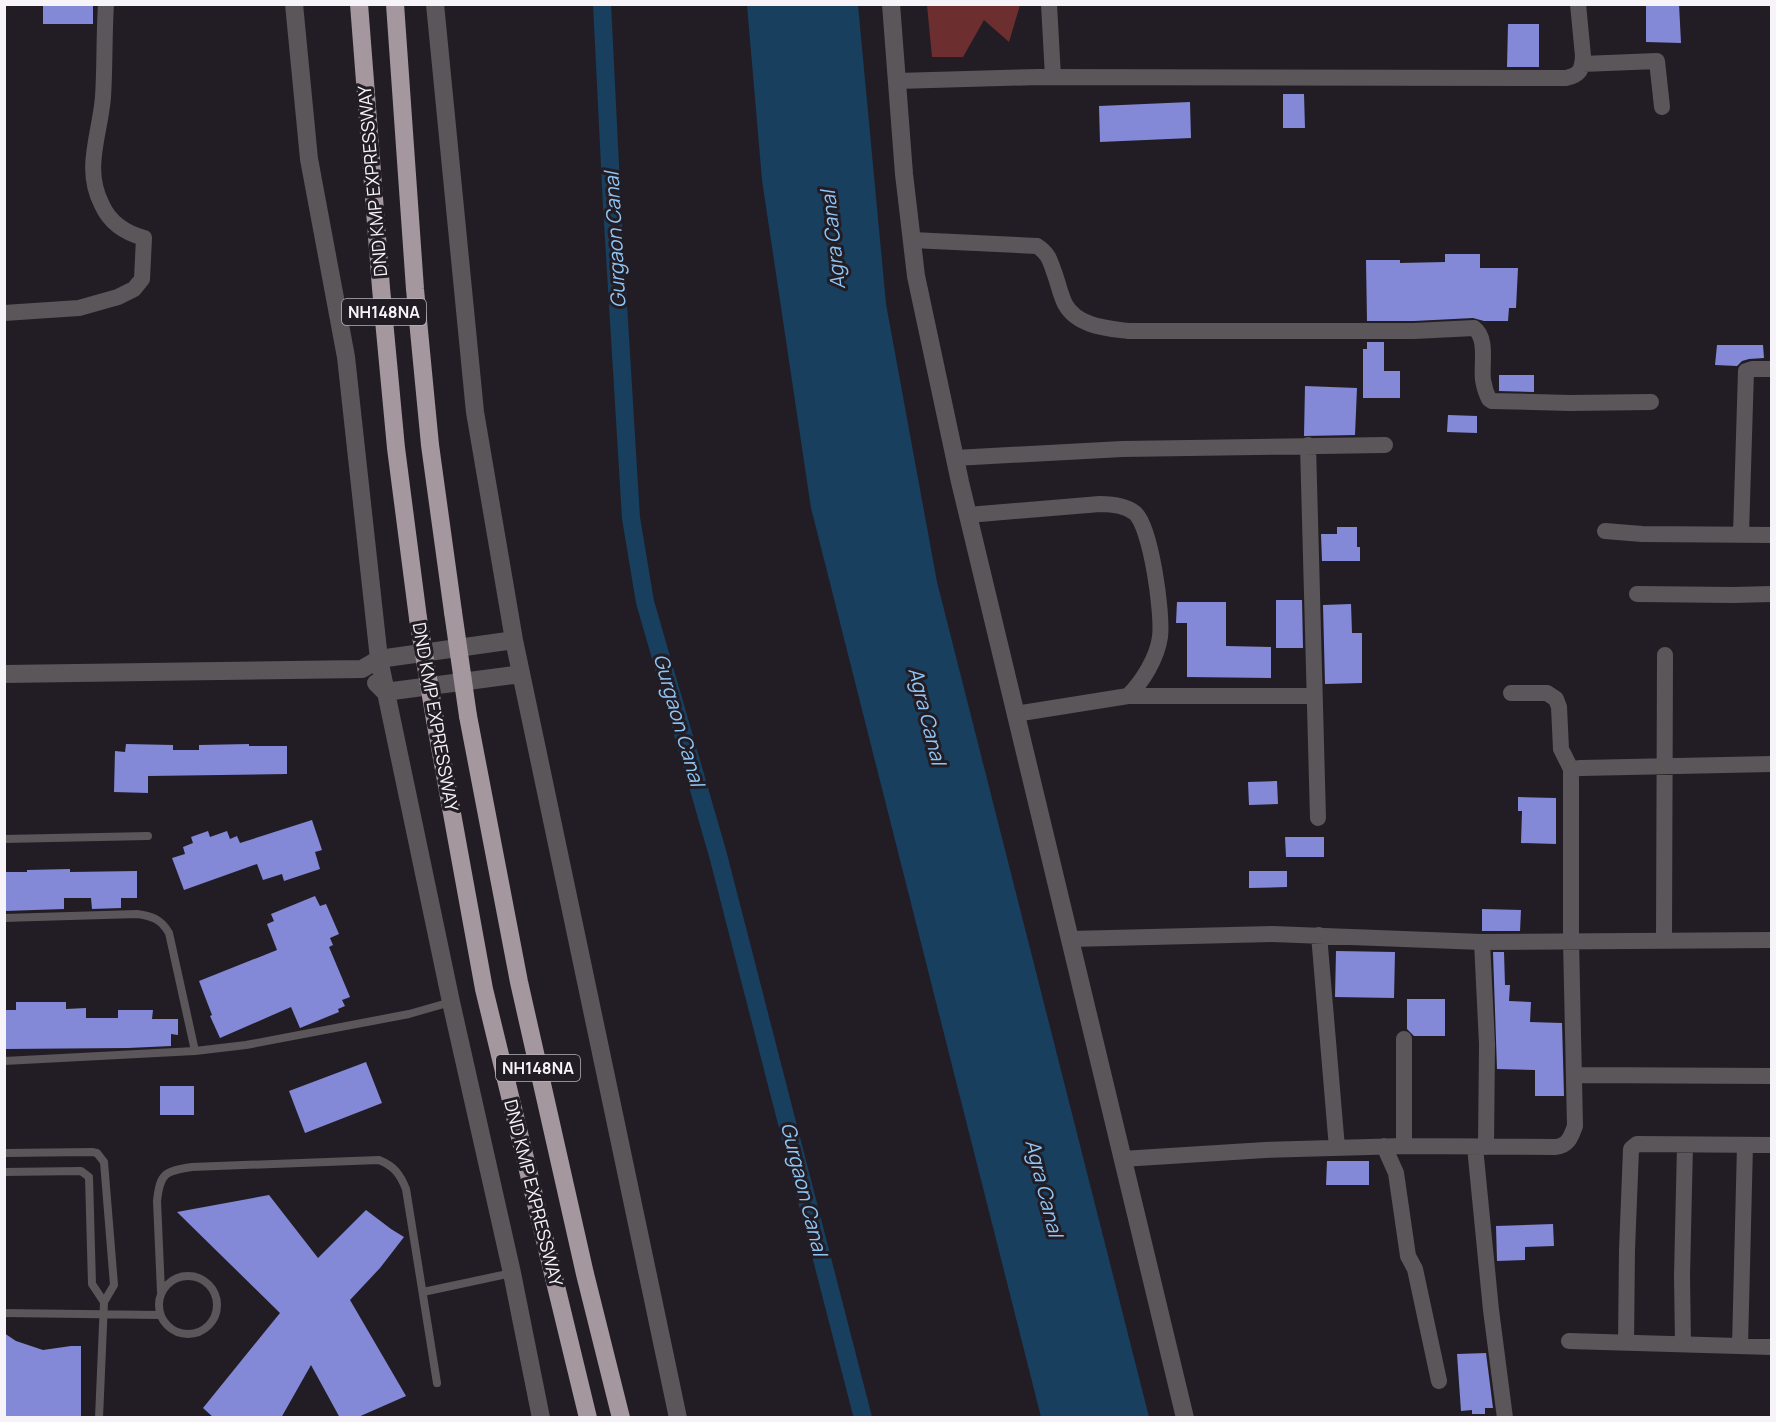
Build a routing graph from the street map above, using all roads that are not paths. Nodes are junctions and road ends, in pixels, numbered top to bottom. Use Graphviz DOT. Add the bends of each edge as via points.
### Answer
graph roads {
  1 [pos="106,4"];
  2 [pos="294,4"];
  3 [pos="359,4"];
  4 [pos="395,4"];
  5 [pos="435,4"];
  6 [pos="891,4"];
  7 [pos="1049,4"];
  8 [pos="1578,4"];
  9 [pos="1582,64"];
  10 [pos="1053,77"];
  11 [pos="897,81"];
  12 [pos="1662,107"];
  13 [pos="912,240"];
  14 [pos="4,313"];
  15 [pos="1772,369"];
  16 [pos="1652,402"];
  17 [pos="1308,445"];
  18 [pos="1385,445"];
  19 [pos="954,458"];
  20 [pos="968,515"];
  21 [pos="1605,531"];
  22 [pos="1741,534"];
  23 [pos="1772,535"];
  24 [pos="1637,594"];
  25 [pos="1772,594"];
  26 [pos="514,640"];
  27 [pos="1665,655"];
  28 [pos="379,659"];
  29 [pos="362,669"];
  30 [pos="4,674"];
  31 [pos="521,674"];
  32 [pos="385,692"];
  33 [pos="1511,693"];
  34 [pos="1128,696"];
  35 [pos="1314,696"];
  36 [pos="1015,714"];
  37 [pos="1772,764"];
  38 [pos="1666,765"];
  39 [pos="1571,769"];
  40 [pos="1317,818"];
  41 [pos="148,836"];
  42 [pos="4,838"];
  43 [pos="4,918"];
  44 [pos="1319,935"];
  45 [pos="1070,939"];
  46 [pos="1571,940"];
  47 [pos="1664,940"];
  48 [pos="1772,940"];
  49 [pos="1482,942"];
  50 [pos="451,1002"];
  51 [pos="1404,1040"];
  52 [pos="195,1051"];
  53 [pos="4,1061"];
  54 [pos="1574,1075"];
  55 [pos="1772,1077"];
  56 [pos="1685,1145"];
  57 [pos="1745,1145"];
  58 [pos="1384,1146"];
  59 [pos="1404,1146"];
  60 [pos="1772,1146"];
  61 [pos="1480,1147"];
  62 [pos="1337,1148"];
  63 [pos="4,1153"];
  64 [pos="1122,1159"];
  65 [pos="4,1172"];
  66 [pos="512,1273"];
  67 [pos="423,1292"];
  68 [pos="161,1293"];
  69 [pos="104,1302"];
  70 [pos="4,1313"];
  71 [pos="104,1315"];
  72 [pos="160,1315"];
  73 [pos="1569,1341"];
  74 [pos="1626,1343"];
  75 [pos="1683,1344"];
  76 [pos="1740,1346"];
  77 [pos="1772,1347"];
  78 [pos="1439,1381"];
  79 [pos="437,1383"];
  80 [pos="99,1418"];
  81 [pos="541,1418"];
  82 [pos="588,1418"];
  83 [pos="621,1418"];
  84 [pos="678,1418"];
  85 [pos="1185,1418"];
  86 [pos="1505,1418"];
  1 -- 14 [label="street" via="103,97 94,155 94,187 106,215 132,235 144,238 141,279 134,289 118,297 79,308"];
  2 -- 28 [label="street" via="309,159 346,357"];
  3 -- 82 [label="highway, DND KMP EXPRESSWAY / NH148NA, bridge" via="396,448 418,618 484,989"];
  4 -- 83 [label="highway, DND KMP EXPRESSWAY / NH148NA, bridge" via="430,445 468,716 519,982"];
  5 -- 26 [label="street" via="476,412"];
  6 -- 11 [label="street"];
  7 -- 10 [label="street"];
  8 -- 9 [label="street"];
  9 -- 10 [label="street" via="1575,76 1559,78"];
  9 -- 12 [label="street" via="1658,61"];
  10 -- 11 [label="street"];
  11 -- 13 [label="street"];
  13 -- 16 [label="street" via="1037,246 1050,257 1065,303 1073,314 1100,327 1128,331 1474,328 1482,343 1483,381 1492,401"];
  13 -- 19 [label="street"];
  15 -- 22 [label="street" via="1746,371"];
  17 -- 18 [label="street"];
  17 -- 19 [label="street"];
  17 -- 35 [label="street"];
  19 -- 20 [label="street"];
  20 -- 34 [label="street" via="1100,504 1113,504 1136,514 1148,542 1159,589 1160,638 1149,670"];
  20 -- 36 [label="street"];
  21 -- 22 [label="street"];
  22 -- 23 [label="street"];
  24 -- 25 [label="street"];
  26 -- 28 [label="street"];
  26 -- 31 [label="street"];
  27 -- 38 [label="street"];
  28 -- 29 [label="street"];
  28 -- 32 [label="street"];
  29 -- 30 [label="street"];
  29 -- 32 [label="street"];
  31 -- 32 [label="street"];
  31 -- 84 [label="street"];
  32 -- 50 [label="street"];
  33 -- 39 [label="street" via="1547,693 1556,699 1562,749"];
  34 -- 35 [label="street"];
  34 -- 36 [label="street"];
  35 -- 40 [label="street"];
  36 -- 45 [label="street"];
  37 -- 38 [label="street"];
  38 -- 39 [label="street"];
  38 -- 47 [label="street"];
  39 -- 46 [label="street"];
  41 -- 42 [label="lane"];
  43 -- 52 [label="lane" via="137,914 159,920 169,933"];
  44 -- 45 [label="street"];
  44 -- 49 [label="street"];
  44 -- 62 [label="street"];
  45 -- 64 [label="street"];
  46 -- 47 [label="street"];
  46 -- 49 [label="street"];
  46 -- 54 [label="street"];
  47 -- 48 [label="street"];
  49 -- 61 [label="street" via="1487,1044"];
  50 -- 52 [label="lane" via="398,1016"];
  50 -- 66 [label="street"];
  51 -- 59 [label="street"];
  52 -- 53 [label="lane"];
  54 -- 55 [label="street"];
  54 -- 61 [label="street" via="1575,1126 1567,1143 1555,1147"];
  56 -- 57 [label="street"];
  56 -- 74 [label="street" via="1637,1144 1631,1149"];
  56 -- 75 [label="street"];
  57 -- 60 [label="street"];
  57 -- 76 [label="street"];
  58 -- 59 [label="street"];
  58 -- 62 [label="street"];
  58 -- 78 [label="street" via="1396,1173 1408,1256"];
  59 -- 61 [label="street"];
  61 -- 86 [label="street" via="1491,1310"];
  62 -- 64 [label="street"];
  63 -- 69 [label="lane" via="92,1152 101,1156 114,1285"];
  64 -- 85 [label="street"];
  65 -- 69 [label="lane" via="81,1171 89,1177 92,1284"];
  66 -- 67 [label="lane"];
  66 -- 81 [label="street"];
  67 -- 68 [label="lane" via="406,1189 397,1171 379,1160 192,1167 175,1169 163,1176 157,1201"];
  67 -- 79 [label="lane"];
  68 -- 72 [label="lane"];
  68 -- 72 [label="lane" via="165,1285 186,1275 207,1283 217,1303 210,1324 189,1334 168,1327"];
  69 -- 71 [label="lane"];
  70 -- 71 [label="lane"];
  71 -- 72 [label="lane"];
  71 -- 80 [label="lane"];
  73 -- 74 [label="street"];
  74 -- 75 [label="street"];
  75 -- 76 [label="street"];
  76 -- 77 [label="street"];
}
